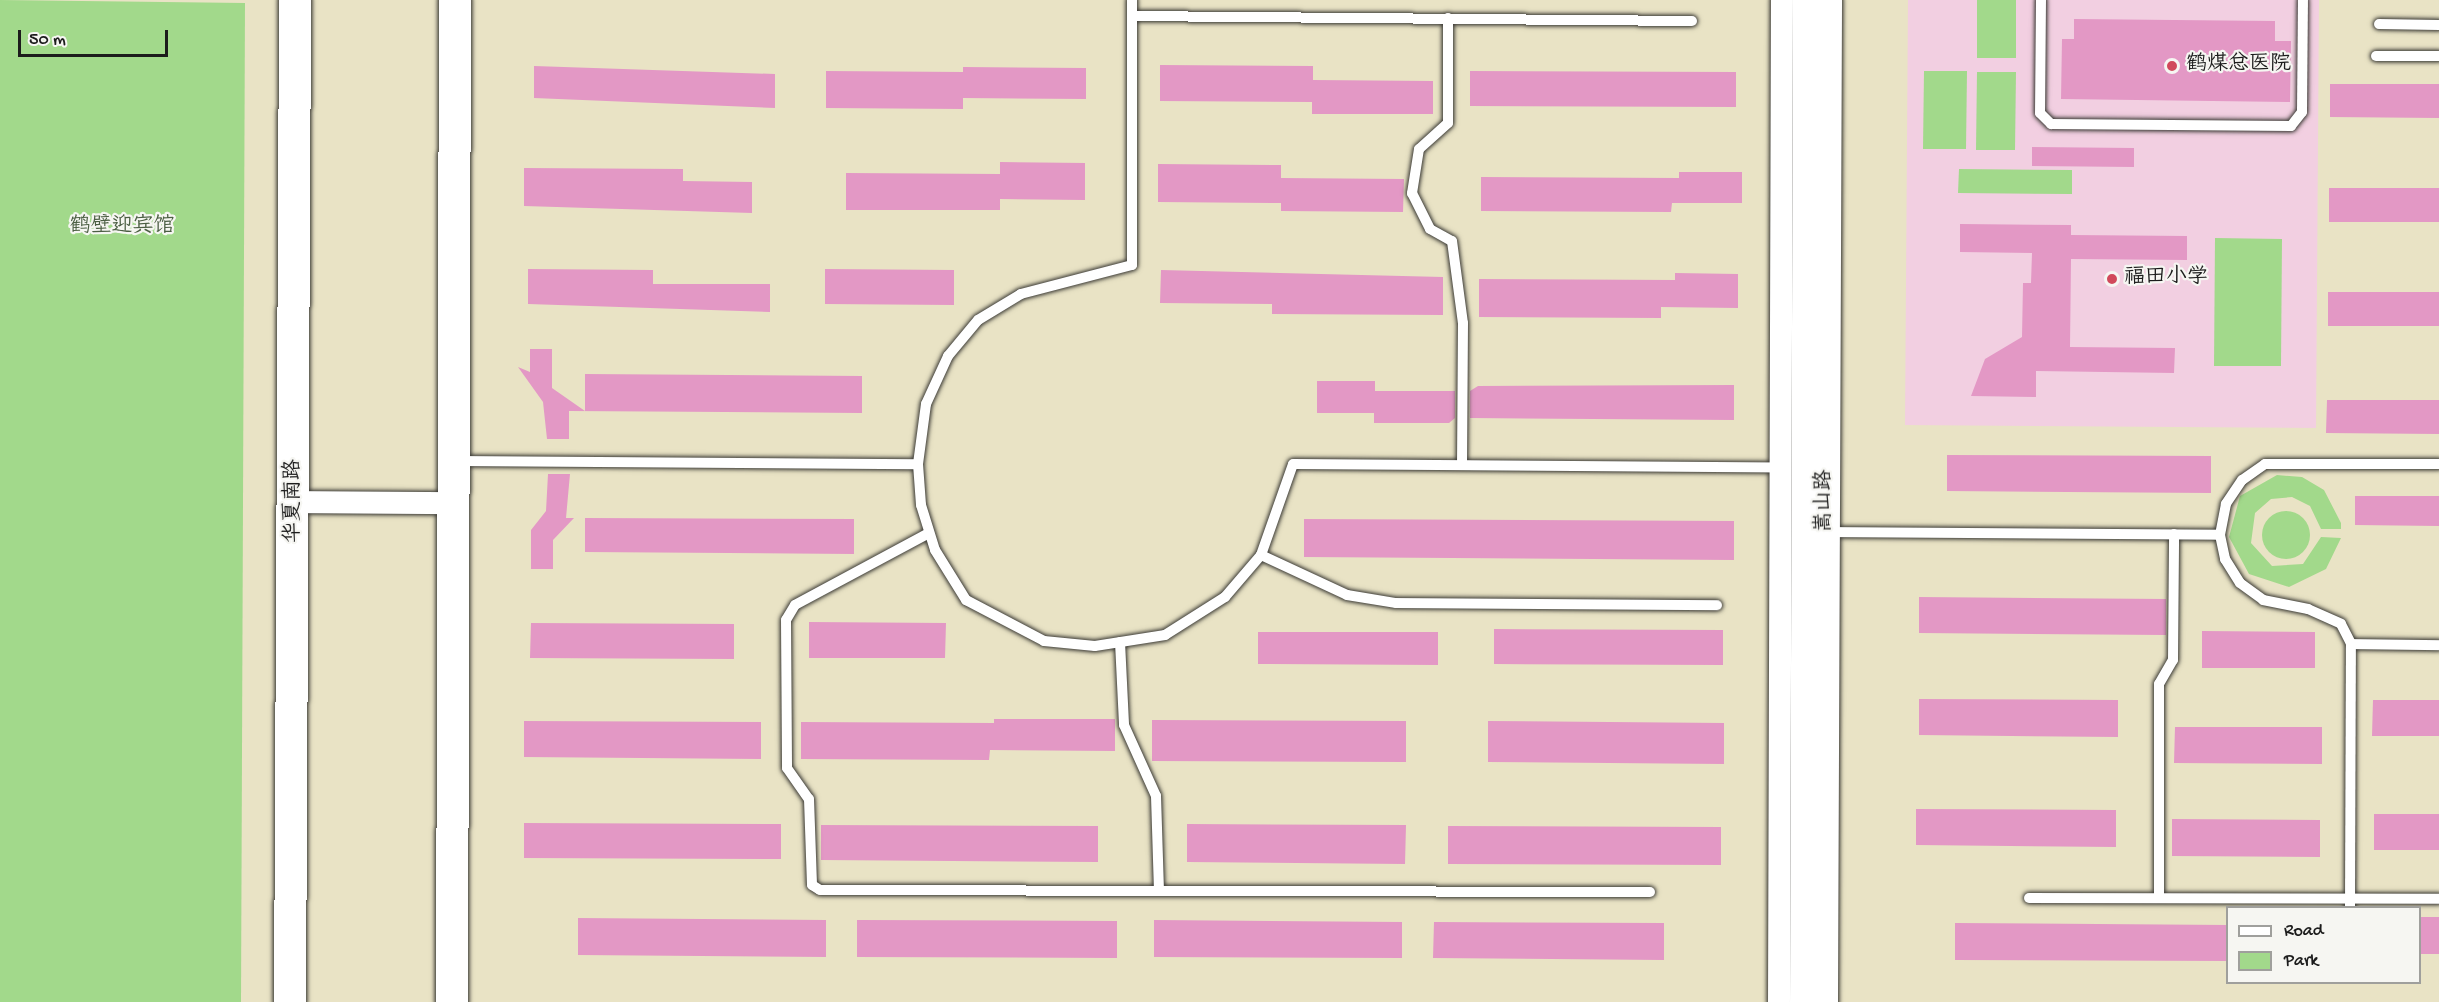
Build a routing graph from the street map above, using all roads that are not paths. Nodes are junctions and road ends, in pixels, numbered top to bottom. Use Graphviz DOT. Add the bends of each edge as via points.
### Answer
graph roads {
  1 [pos="295,0"];
  2 [pos="455,0"];
  3 [pos="1132,0"];
  4 [pos="1782,0"];
  5 [pos="1806,0"];
  6 [pos="1828,0"];
  7 [pos="2041,0"];
  8 [pos="2303,0"];
  9 [pos="1132,16"];
  10 [pos="1448,18"];
  11 [pos="1692,21"];
  12 [pos="2379,24"];
  13 [pos="2439,25"];
  14 [pos="2376,56"];
  15 [pos="2439,56"];
  16 [pos="451,461"];
  17 [pos="918,464"];
  18 [pos="2439,464"];
  19 [pos="1462,465"];
  20 [pos="1782,467"];
  21 [pos="295,502"];
  22 [pos="451,503"];
  23 [pos="1826,532"];
  24 [pos="929,533"];
  25 [pos="2174,534"];
  26 [pos="2220,535"];
  27 [pos="1260,555"];
  28 [pos="1717,605"];
  29 [pos="1120,642"];
  30 [pos="2351,644"];
  31 [pos="2439,645"];
  32 [pos="1158,891"];
  33 [pos="1650,892"];
  34 [pos="2029,898"];
  35 [pos="2159,898"];
  36 [pos="2439,899"];
  37 [pos="2350,903"];
  38 [pos="291,1002"];
  39 [pos="452,1002"];
  40 [pos="1779,1002"];
  41 [pos="1803,1002"];
  42 [pos="1824,1002"];
  1 -- 21 [label="main road, 华夏南路"];
  2 -- 16 [label="main road"];
  3 -- 9 [label="lane"];
  4 -- 20 [label="street"];
  5 -- 41 [label="street, 嵩山路"];
  6 -- 23 [label="street, 嵩山路"];
  7 -- 8 [label="lane" via="2040,113 2051,124 2291,126 2302,112"];
  9 -- 10 [label="lane"];
  9 -- 17 [label="lane" via="1131,265 1021,294 978,320 948,356 926,404"];
  10 -- 11 [label="lane"];
  10 -- 19 [label="lane" via="1448,123 1419,149 1412,193 1430,230 1452,242 1463,323"];
  12 -- 13 [label="lane"];
  14 -- 15 [label="lane"];
  16 -- 17 [label="lane"];
  16 -- 22 [label="main road"];
  17 -- 24 [label="lane"];
  18 -- 26 [label="lane" via="2265,464 2242,480 2226,504"];
  19 -- 20 [label="lane"];
  19 -- 27 [label="lane" via="1293,464"];
  20 -- 40 [label="street"];
  21 -- 22 [label="street"];
  21 -- 38 [label="main road, 华夏南路"];
  22 -- 39 [label="main road"];
  23 -- 25 [label="lane"];
  23 -- 42 [label="street, 嵩山路"];
  24 -- 29 [label="lane" via="966,600 1044,641"];
  24 -- 32 [label="lane" via="795,605 786,620 787,768 809,799 812,885 820,890"];
  25 -- 26 [label="lane"];
  25 -- 35 [label="lane" via="2174,660 2159,684"];
  26 -- 30 [label="lane" via="2225,559 2240,583 2263,600 2308,609 2341,624"];
  27 -- 28 [label="lane" via="1347,595 1396,603"];
  27 -- 29 [label="lane" via="1225,597 1165,635"];
  29 -- 32 [label="lane" via="1124,725 1155,796"];
  30 -- 31 [label="lane"];
  30 -- 37 [label="lane"];
  32 -- 33 [label="lane"];
  34 -- 35 [label="lane"];
  35 -- 37 [label="lane"];
  36 -- 37 [label="lane"];
}
